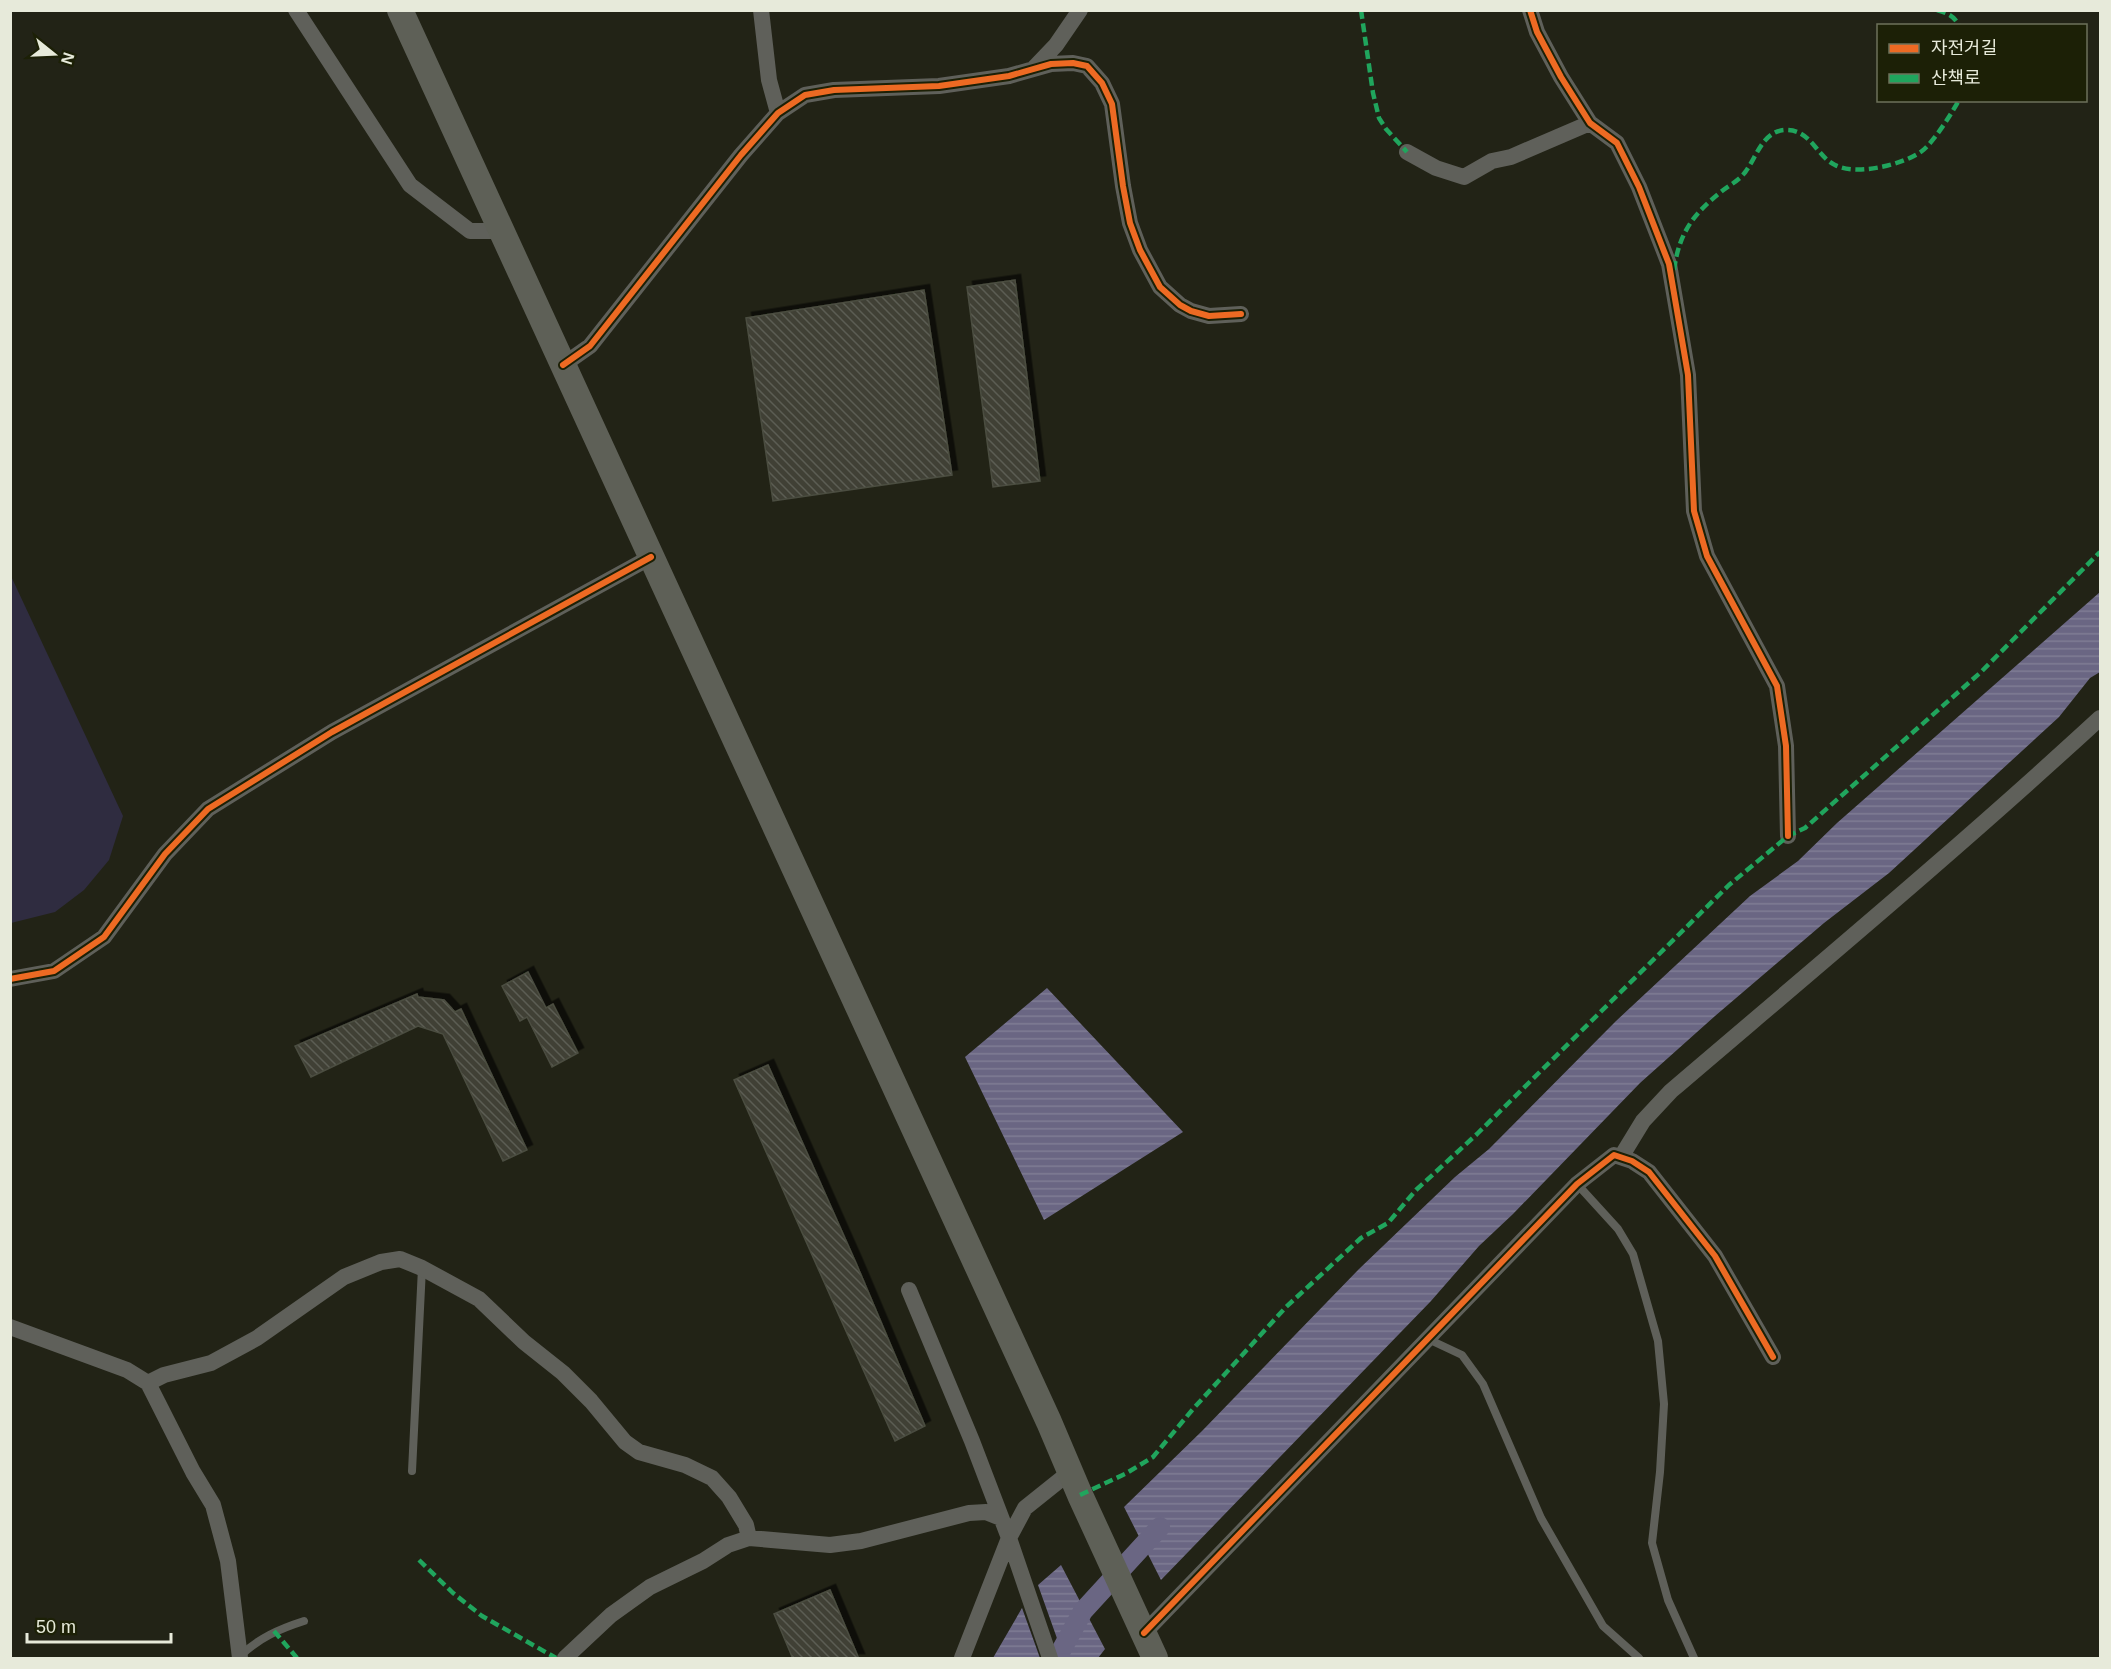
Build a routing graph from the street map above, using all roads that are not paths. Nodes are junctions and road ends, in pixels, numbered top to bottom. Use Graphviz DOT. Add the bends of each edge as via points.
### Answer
graph roads {
  1 [pos="296,10"];
  2 [pos="400,10"];
  3 [pos="762,10"];
  4 [pos="1080,10"];
  5 [pos="1530,10"];
  6 [pos="1034,69"];
  7 [pos="778,113"];
  8 [pos="1590,123"];
  9 [pos="1407,152"];
  10 [pos="501,231"];
  11 [pos="1241,314"];
  12 [pos="563,365"];
  13 [pos="651,557"];
  14 [pos="2100,718"];
  15 [pos="1788,836"];
  16 [pos="10,979"];
  17 [pos="1621,1157"];
  18 [pos="1577,1184"];
  19 [pos="422,1268"];
  20 [pos="909,1290"];
  21 [pos="10,1327"];
  22 [pos="1428,1339"];
  23 [pos="1773,1357"];
  24 [pos="148,1383"];
  25 [pos="412,1471"];
  26 [pos="1075,1484"];
  27 [pos="1001,1518"];
  28 [pos="749,1538"];
  29 [pos="1009,1538"];
  30 [pos="304,1621"];
  31 [pos="1144,1633"];
  32 [pos="240,1657"];
  33 [pos="565,1659"];
  34 [pos="962,1659"];
  35 [pos="1050,1659"];
  36 [pos="1155,1659"];
  37 [pos="1638,1659"];
  38 [pos="1694,1659"];
  1 -- 10 [label="street" via="410,185 470,231"];
  2 -- 10 [label="main road"];
  3 -- 7 [label="street" via="769,80"];
  4 -- 6 [label="street"];
  5 -- 8 [label="street" via="1537,32"];
  6 -- 7 [label="street" via="939,86 834,90 805,95"];
  6 -- 11 [label="street" via="1062,64 1087,66 1102,83 1112,104 1130,223 1160,287 1191,311 1209,316"];
  7 -- 12 [label="street" via="590,346"];
  8 -- 9 [label="street" via="1511,157 1492,161 1464,177 1436,168"];
  8 -- 15 [label="street" via="1617,143 1640,188 1669,264 1688,375 1694,511 1707,556 1777,686 1786,746"];
  10 -- 12 [label="main road"];
  12 -- 13 [label="main road"];
  13 -- 16 [label="street" via="332,732 208,809 165,854 104,936 54,971"];
  13 -- 26 [label="main road"];
  14 -- 17 [label="street" via="1671,1091 1643,1121"];
  17 -- 18 [label="street" via="1614,1155"];
  17 -- 23 [label="street" via="1649,1172 1708,1247"];
  18 -- 22 [label="street"];
  18 -- 38 [label="lane" via="1618,1230 1633,1254 1658,1341 1664,1404 1652,1543 1668,1600"];
  19 -- 24 [label="street" via="400,1259 364,1268 344,1277 257,1338 211,1363"];
  19 -- 25 [label="lane"];
  19 -- 28 [label="street" via="480,1299 524,1342 563,1372 625,1442 639,1452 685,1465 712,1478 735,1506"];
  20 -- 27 [label="street"];
  21 -- 24 [label="street" via="127,1370"];
  22 -- 31 [label="street"];
  22 -- 37 [label="lane" via="1462,1355 1483,1384 1541,1518 1603,1626"];
  24 -- 32 [label="street" via="213,1505 228,1561"];
  26 -- 29 [label="street" via="1025,1508"];
  26 -- 31 [label="main road"];
  27 -- 28 [label="street" via="986,1512 969,1513 861,1541 830,1545"];
  27 -- 29 [label="street"];
  28 -- 33 [label="street" via="728,1545 650,1587 611,1615"];
  29 -- 34 [label="street"];
  29 -- 35 [label="street"];
  30 -- 32 [label="lane" via="274,1631"];
  31 -- 36 [label="main road"];
}
